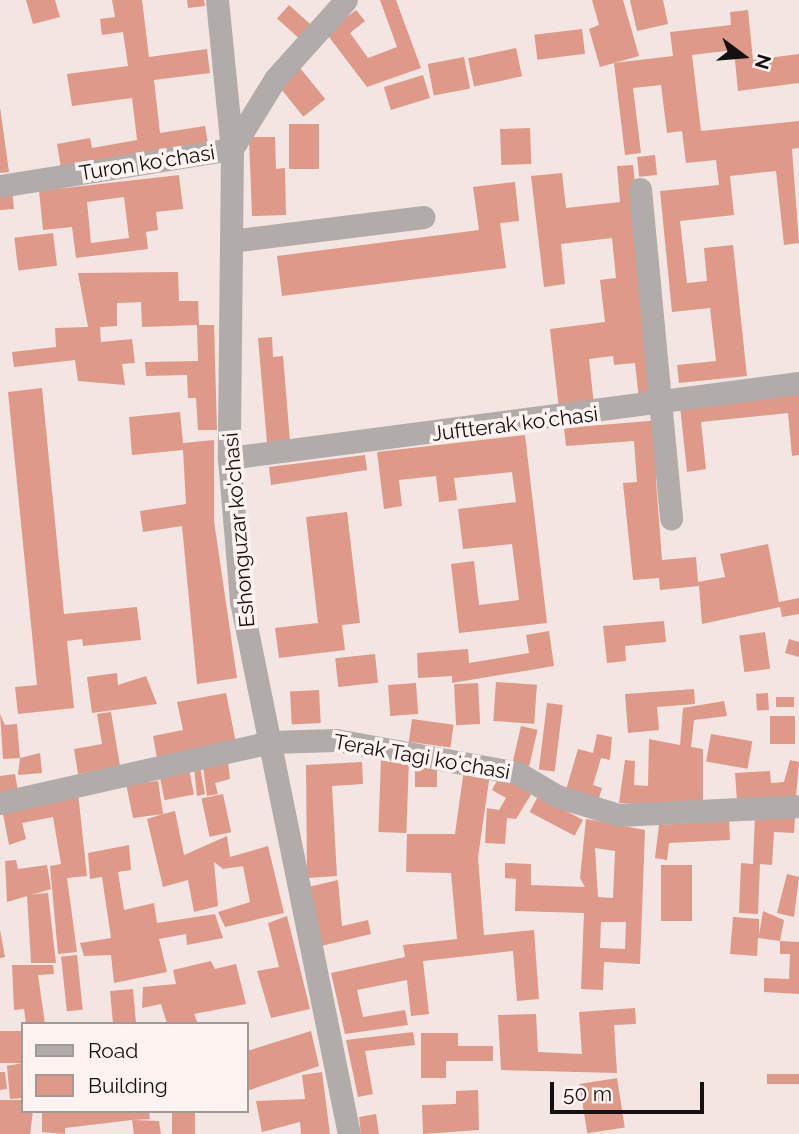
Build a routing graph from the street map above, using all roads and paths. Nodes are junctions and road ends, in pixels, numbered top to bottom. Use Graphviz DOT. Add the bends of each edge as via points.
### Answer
graph roads {
  1 [pos="217,0"];
  2 [pos="346,0"];
  3 [pos="232,149"];
  4 [pos="0,186"];
  5 [pos="640,188"];
  6 [pos="424,217"];
  7 [pos="231,241"];
  8 [pos="799,383"];
  9 [pos="664,406"];
  10 [pos="229,458"];
  11 [pos="671,519"];
  12 [pos="270,742"];
  13 [pos="0,803"];
  14 [pos="799,806"];
  15 [pos="349,1134"];
  1 -- 3 [label="street, Eshonguzar ko'chasi"];
  2 -- 3 [label="street, Turon koʻchasi" via="275,79"];
  3 -- 4 [label="street, Turon koʻchasi"];
  3 -- 7 [label="street, Eshonguzar ko'chasi"];
  5 -- 9 [label="street"];
  6 -- 7 [label="street"];
  7 -- 10 [label="street, Eshonguzar ko'chasi"];
  8 -- 9 [label="street, Juftterak koʻchasi" via="685,396"];
  9 -- 10 [label="street, Juftterak koʻchasi"];
  9 -- 11 [label="street"];
  10 -- 12 [label="street, Eshonguzar ko'chasi" via="241,601"];
  12 -- 13 [label="street, Terak Tagi koʻchasi"];
  12 -- 14 [label="street, Terak Tagi koʻchasi" via="337,740 492,766 587,808 618,815"];
  12 -- 15 [label="street, Eshonguzar ko'chasi"];
}
